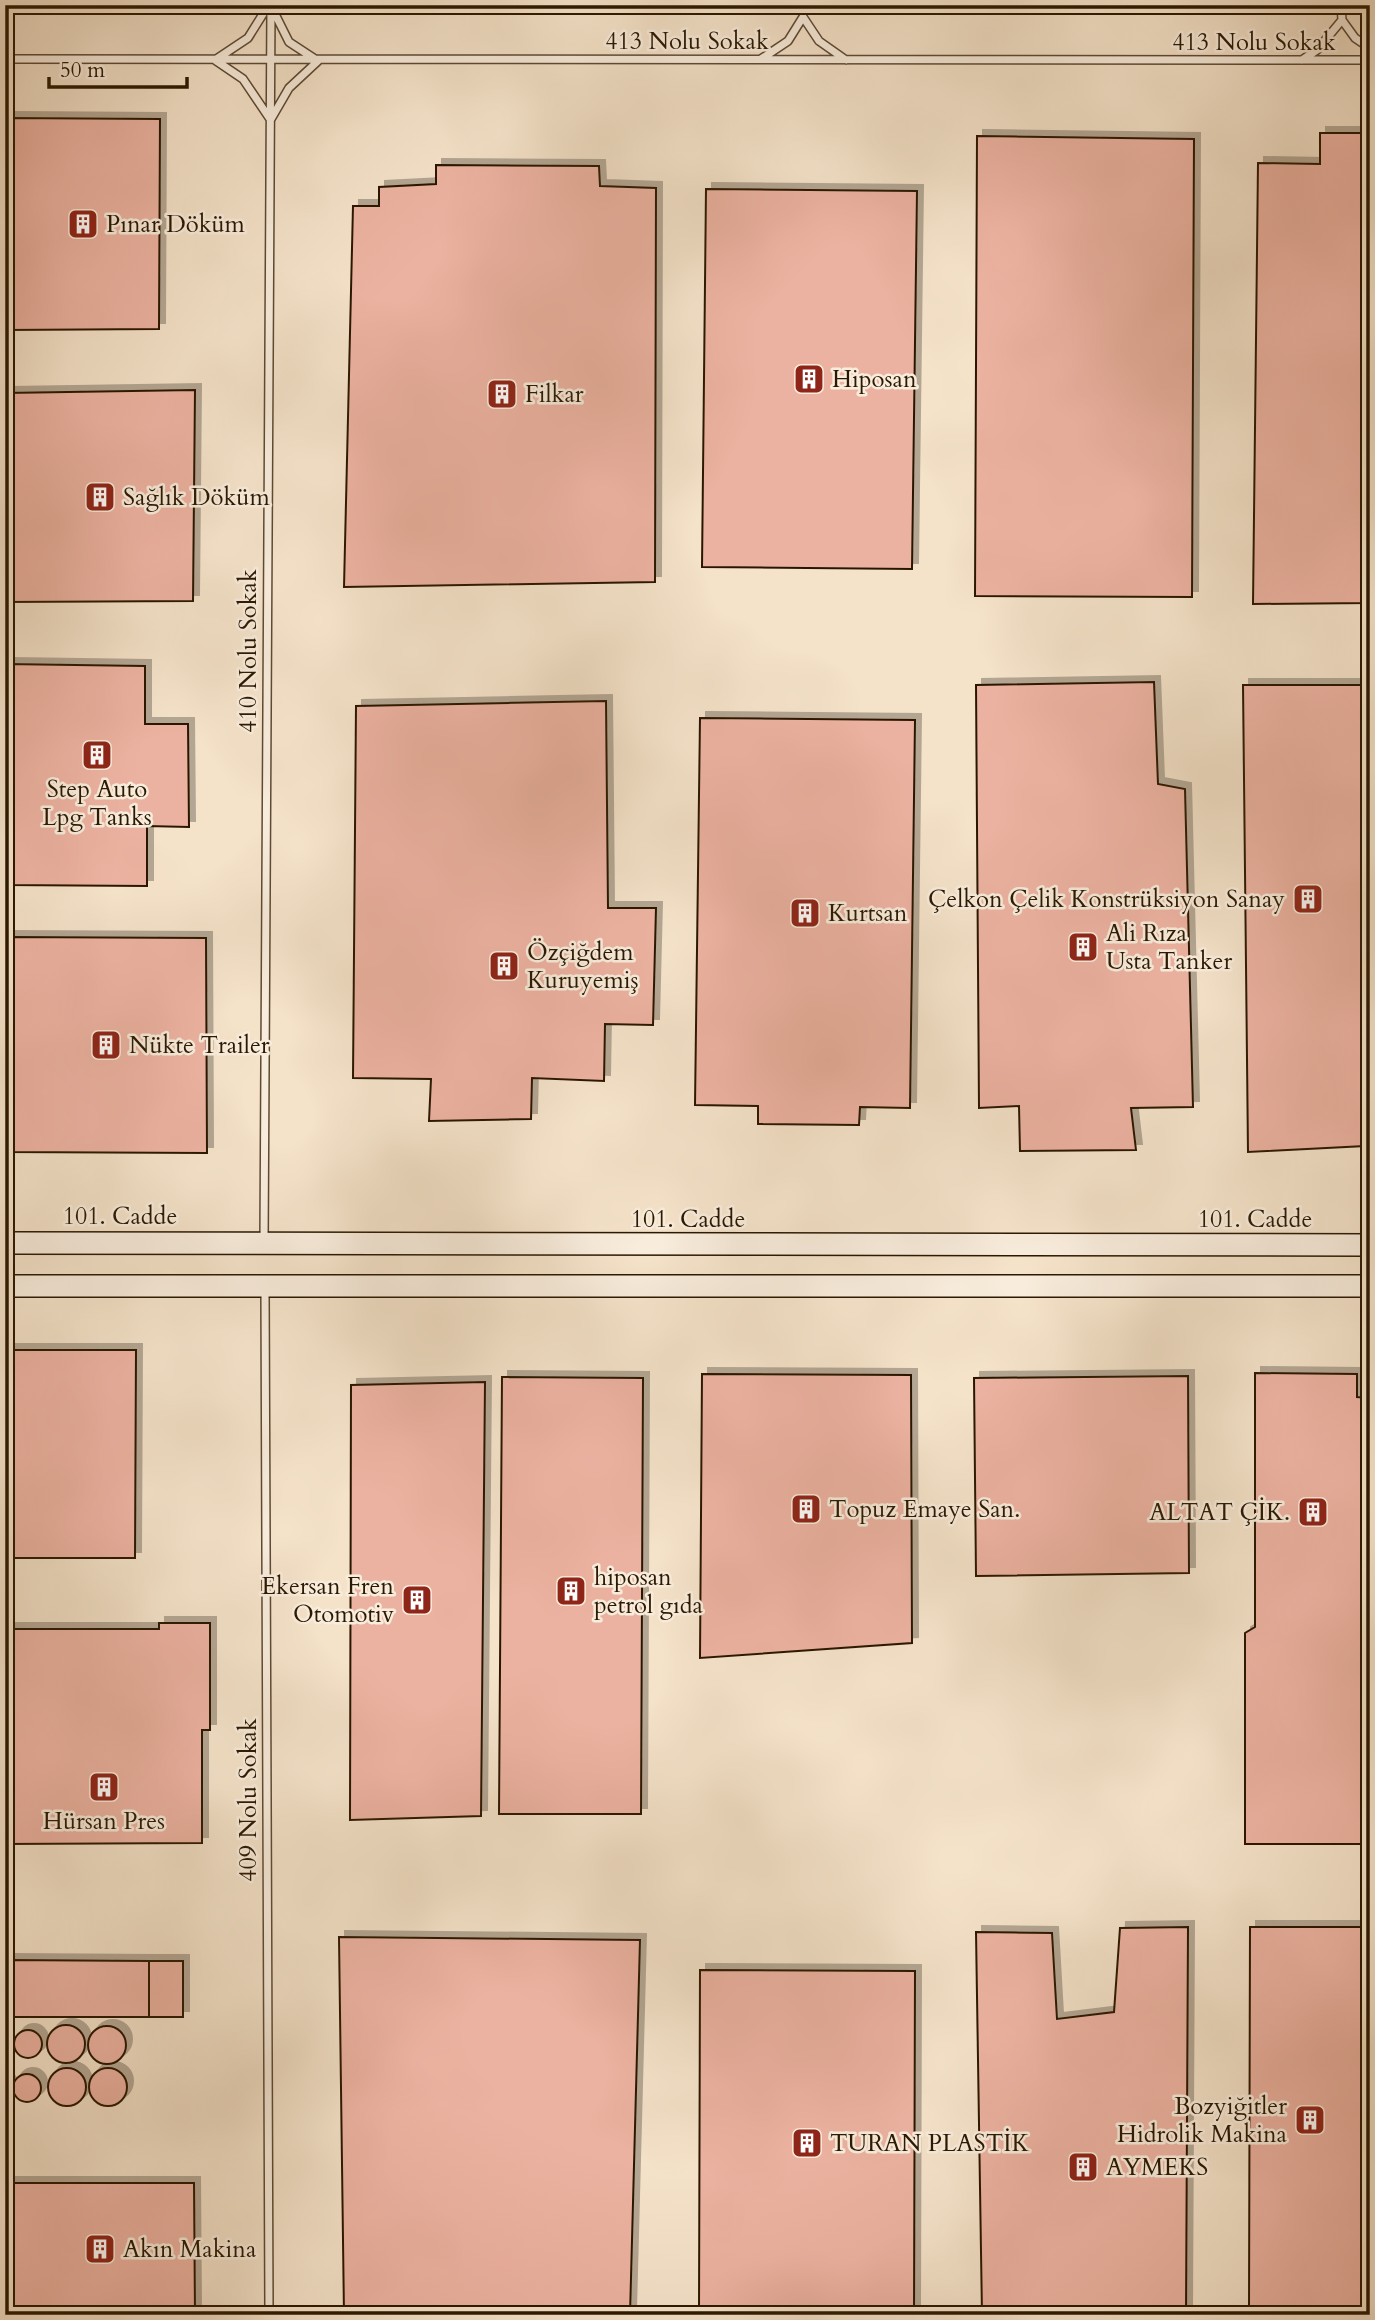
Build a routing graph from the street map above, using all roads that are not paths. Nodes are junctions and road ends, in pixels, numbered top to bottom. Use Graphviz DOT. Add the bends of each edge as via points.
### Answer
graph roads {
  1 [pos="270,5"];
  2 [pos="803,5"];
  3 [pos="1342,5"];
  4 [pos="803,17"];
  5 [pos="1342,20"];
  6 [pos="1370,48"];
  7 [pos="5,59"];
  8 [pos="215,60"];
  9 [pos="271,60"];
  10 [pos="760,60"];
  11 [pos="1370,60"];
  12 [pos="318,61"];
  13 [pos="847,61"];
  14 [pos="1300,61"];
  15 [pos="271,119"];
  16 [pos="264,1242"];
  17 [pos="5,1243"];
  18 [pos="1370,1245"];
  19 [pos="265,1285"];
  20 [pos="5,1286"];
  21 [pos="1370,1286"];
  22 [pos="269,2315"];
  1 -- 8 [label="lane" via="248,38"];
  1 -- 9 [label="lane, 410 Nolu Sokak"];
  1 -- 12 [label="lane" via="289,42"];
  2 -- 4 [label="lane"];
  3 -- 5 [label="lane"];
  4 -- 10 [label="lane" via="788,41"];
  4 -- 13 [label="lane" via="819,41"];
  5 -- 6 [label="lane" via="1355,38"];
  5 -- 14 [label="lane" via="1317,50"];
  7 -- 8 [label="lane, 413 Nolu Sokak"];
  8 -- 9 [label="lane, 413 Nolu Sokak"];
  8 -- 15 [label="lane" via="243,79"];
  9 -- 12 [label="lane, 413 Nolu Sokak"];
  9 -- 15 [label="lane, 410 Nolu Sokak"];
  10 -- 12 [label="lane, 413 Nolu Sokak"];
  10 -- 13 [label="lane, 413 Nolu Sokak"];
  11 -- 14 [label="lane, 413 Nolu Sokak"];
  12 -- 15 [label="lane" via="289,88"];
  13 -- 14 [label="lane, 413 Nolu Sokak"];
  15 -- 16 [label="lane, 410 Nolu Sokak"];
  16 -- 17 [label="street, 101. Cadde"];
  16 -- 18 [label="street, 101. Cadde"];
  19 -- 20 [label="street"];
  19 -- 21 [label="street"];
  19 -- 22 [label="lane, 409 Nolu Sokak"];
}
